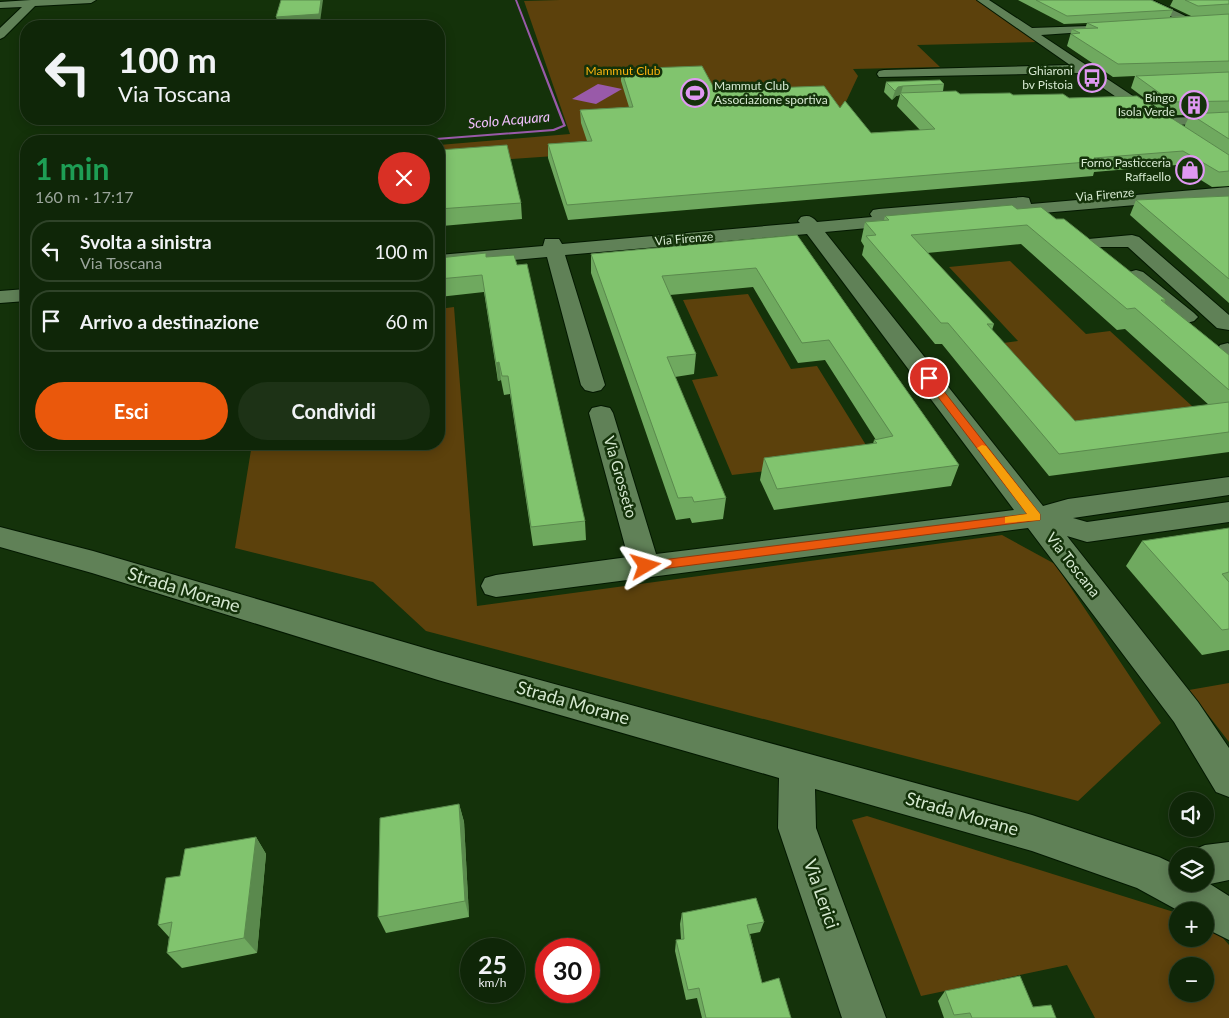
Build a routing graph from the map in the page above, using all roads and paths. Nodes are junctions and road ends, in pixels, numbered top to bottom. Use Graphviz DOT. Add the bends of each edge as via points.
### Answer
graph roads {
  1 [pos="91,0"];
  2 [pos="982,0"];
  3 [pos="1144,1"];
  4 [pos="32,3"];
  5 [pos="0,5"];
  6 [pos="1165,24"];
  7 [pos="1126,26"];
  8 [pos="2,32"];
  9 [pos="1029,32"];
  10 [pos="1084,69"];
  11 [pos="934,73"];
  12 [pos="884,74"];
  13 [pos="1124,82"];
  14 [pos="1104,83"];
  15 [pos="948,86"];
  16 [pos="1229,120"];
  17 [pos="1162,122"];
  18 [pos="1179,133"];
  19 [pos="1229,184"];
  20 [pos="1229,192"];
  21 [pos="1046,204"];
  22 [pos="810,224"];
  23 [pos="1082,233"];
  24 [pos="553,247"];
  25 [pos="445,252"];
  26 [pos="445,260"];
  27 [pos="20,295"];
  28 [pos="0,297"];
  29 [pos="1187,318"];
  30 [pos="1229,324"];
  31 [pos="593,385"];
  32 [pos="601,413"];
  33 [pos="1229,486"];
  34 [pos="1229,512"];
  35 [pos="1036,517"];
  36 [pos="0,537"];
  37 [pos="646,566"];
  38 [pos="496,586"];
  39 [pos="1186,712"];
  40 [pos="1229,750"];
  41 [pos="797,767"];
  42 [pos="1229,780"];
  43 [pos="1229,861"];
  44 [pos="1214,863"];
  45 [pos="1161,870"];
  46 [pos="1229,919"];
  47 [pos="864,1018"];
  1 -- 4 [label="street"];
  2 -- 9 [label="street"];
  3 -- 6 [label="street" via="1198,22"];
  4 -- 5 [label="street"];
  4 -- 8 [label="street"];
  7 -- 9 [label="street"];
  9 -- 10 [label="street"];
  10 -- 11 [label="street"];
  10 -- 14 [label="street"];
  11 -- 12 [label="street"];
  11 -- 15 [label="street"];
  13 -- 14 [label="street"];
  14 -- 17 [label="street"];
  16 -- 17 [label="street"];
  17 -- 18 [label="street"];
  19 -- 21 [label="street, Via Firenze"];
  20 -- 21 [label="street, Via Firenze"];
  21 -- 22 [label="street, Via Firenze"];
  21 -- 23 [label="street, Via Firenze"];
  22 -- 24 [label="street, Via Firenze"];
  22 -- 35 [label="street, Via Toscana"];
  23 -- 29 [label="street, Via Firenze"];
  23 -- 30 [label="street" via="1132,242"];
  24 -- 25 [label="street, Via Firenze"];
  24 -- 26 [label="street, Via Firenze"];
  24 -- 31 [label="street"];
  27 -- 28 [label="street"];
  32 -- 37 [label="street, Via Grosseto"];
  33 -- 35 [label="street" via="1068,509"];
  34 -- 35 [label="street" via="1087,532"];
  35 -- 37 [label="street"];
  35 -- 39 [label="street, Via Toscana"];
  36 -- 41 [label="street, Strada Morane"];
  37 -- 38 [label="street"];
  39 -- 40 [label="street, Via Toscana"];
  39 -- 42 [label="street, Via Toscana"];
  41 -- 45 [label="street, Strada Morane"];
  41 -- 47 [label="street, Via Lerici" via="797,828"];
  43 -- 44 [label="street"];
  45 -- 46 [label="street, Strada Morane" via="1181,889"];
}
